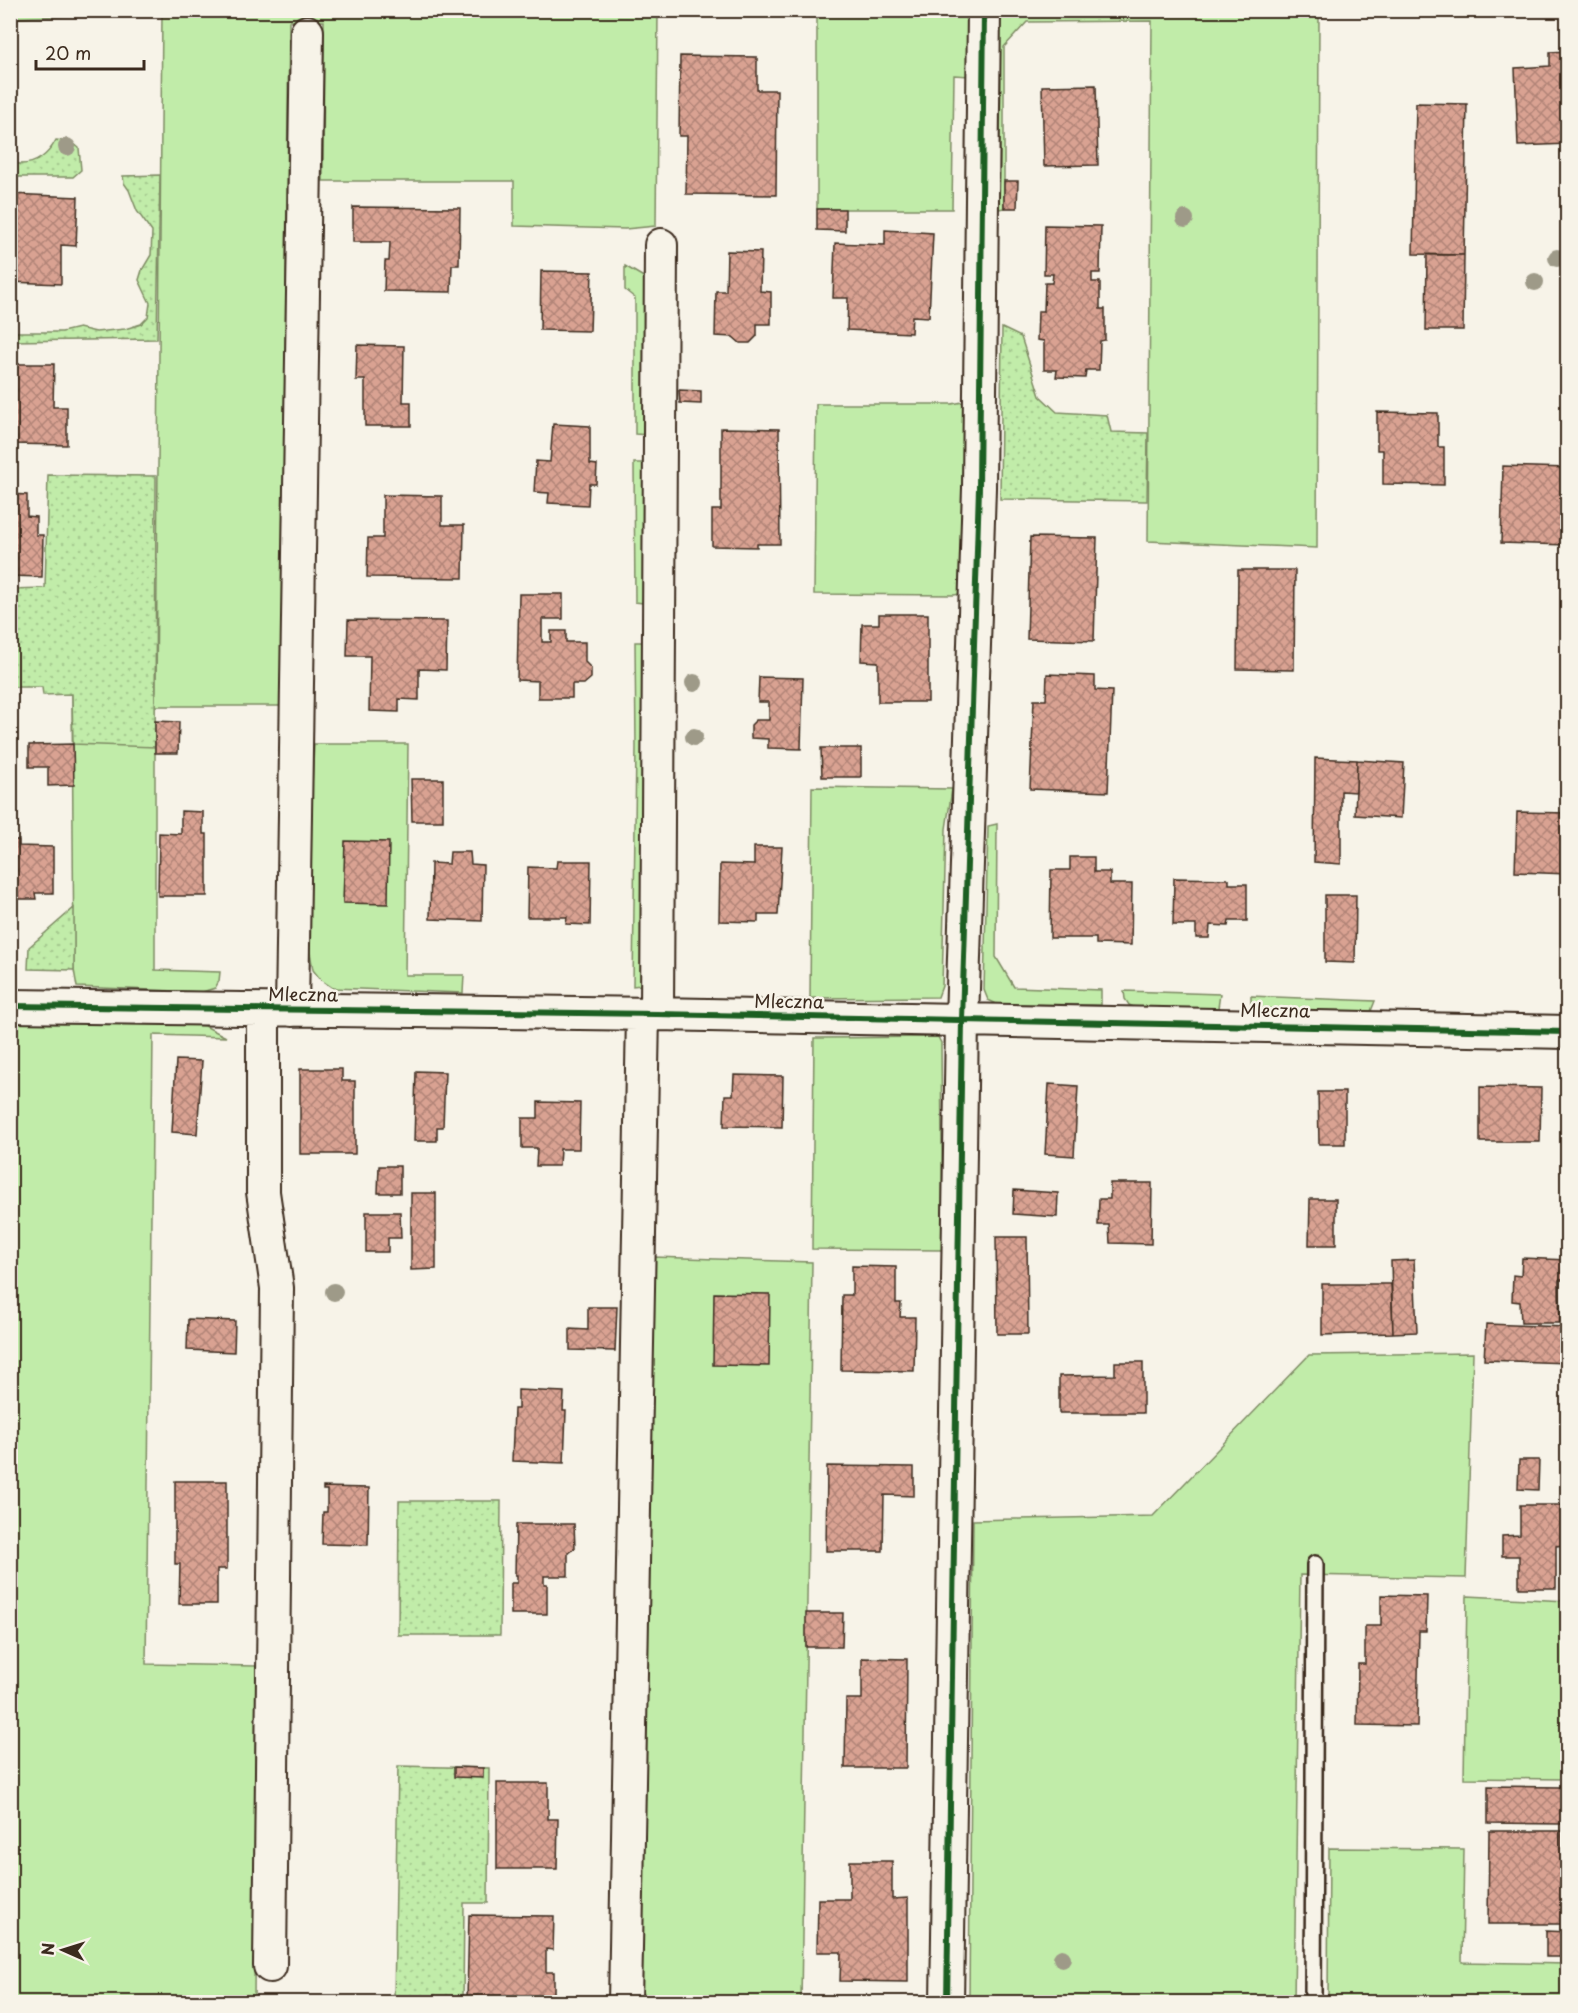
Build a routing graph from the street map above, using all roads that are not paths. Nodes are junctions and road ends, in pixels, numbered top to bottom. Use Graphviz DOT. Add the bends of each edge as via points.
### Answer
graph roads {
  1 [pos="984,10"];
  2 [pos="307,32"];
  3 [pos="661,245"];
  4 [pos="10,1006"];
  5 [pos="278,1010"];
  6 [pos="650,1014"];
  7 [pos="962,1020"];
  8 [pos="1568,1032"];
  9 [pos="1315,1564"];
  10 [pos="270,1966"];
  11 [pos="625,2002"];
  12 [pos="947,2002"];
  13 [pos="1313,2002"];
  1 -- 7 [label="street" via="979,488"];
  2 -- 5 [label="street"];
  3 -- 6 [label="street"];
  4 -- 5 [label="street, Mleczna"];
  5 -- 6 [label="street, Mleczna"];
  5 -- 10 [label="street" via="263,1192 277,1288"];
  6 -- 7 [label="street, Mleczna"];
  6 -- 11 [label="street"];
  7 -- 8 [label="street, Mleczna"];
  7 -- 12 [label="street"];
  9 -- 13 [label="lane"];
}
